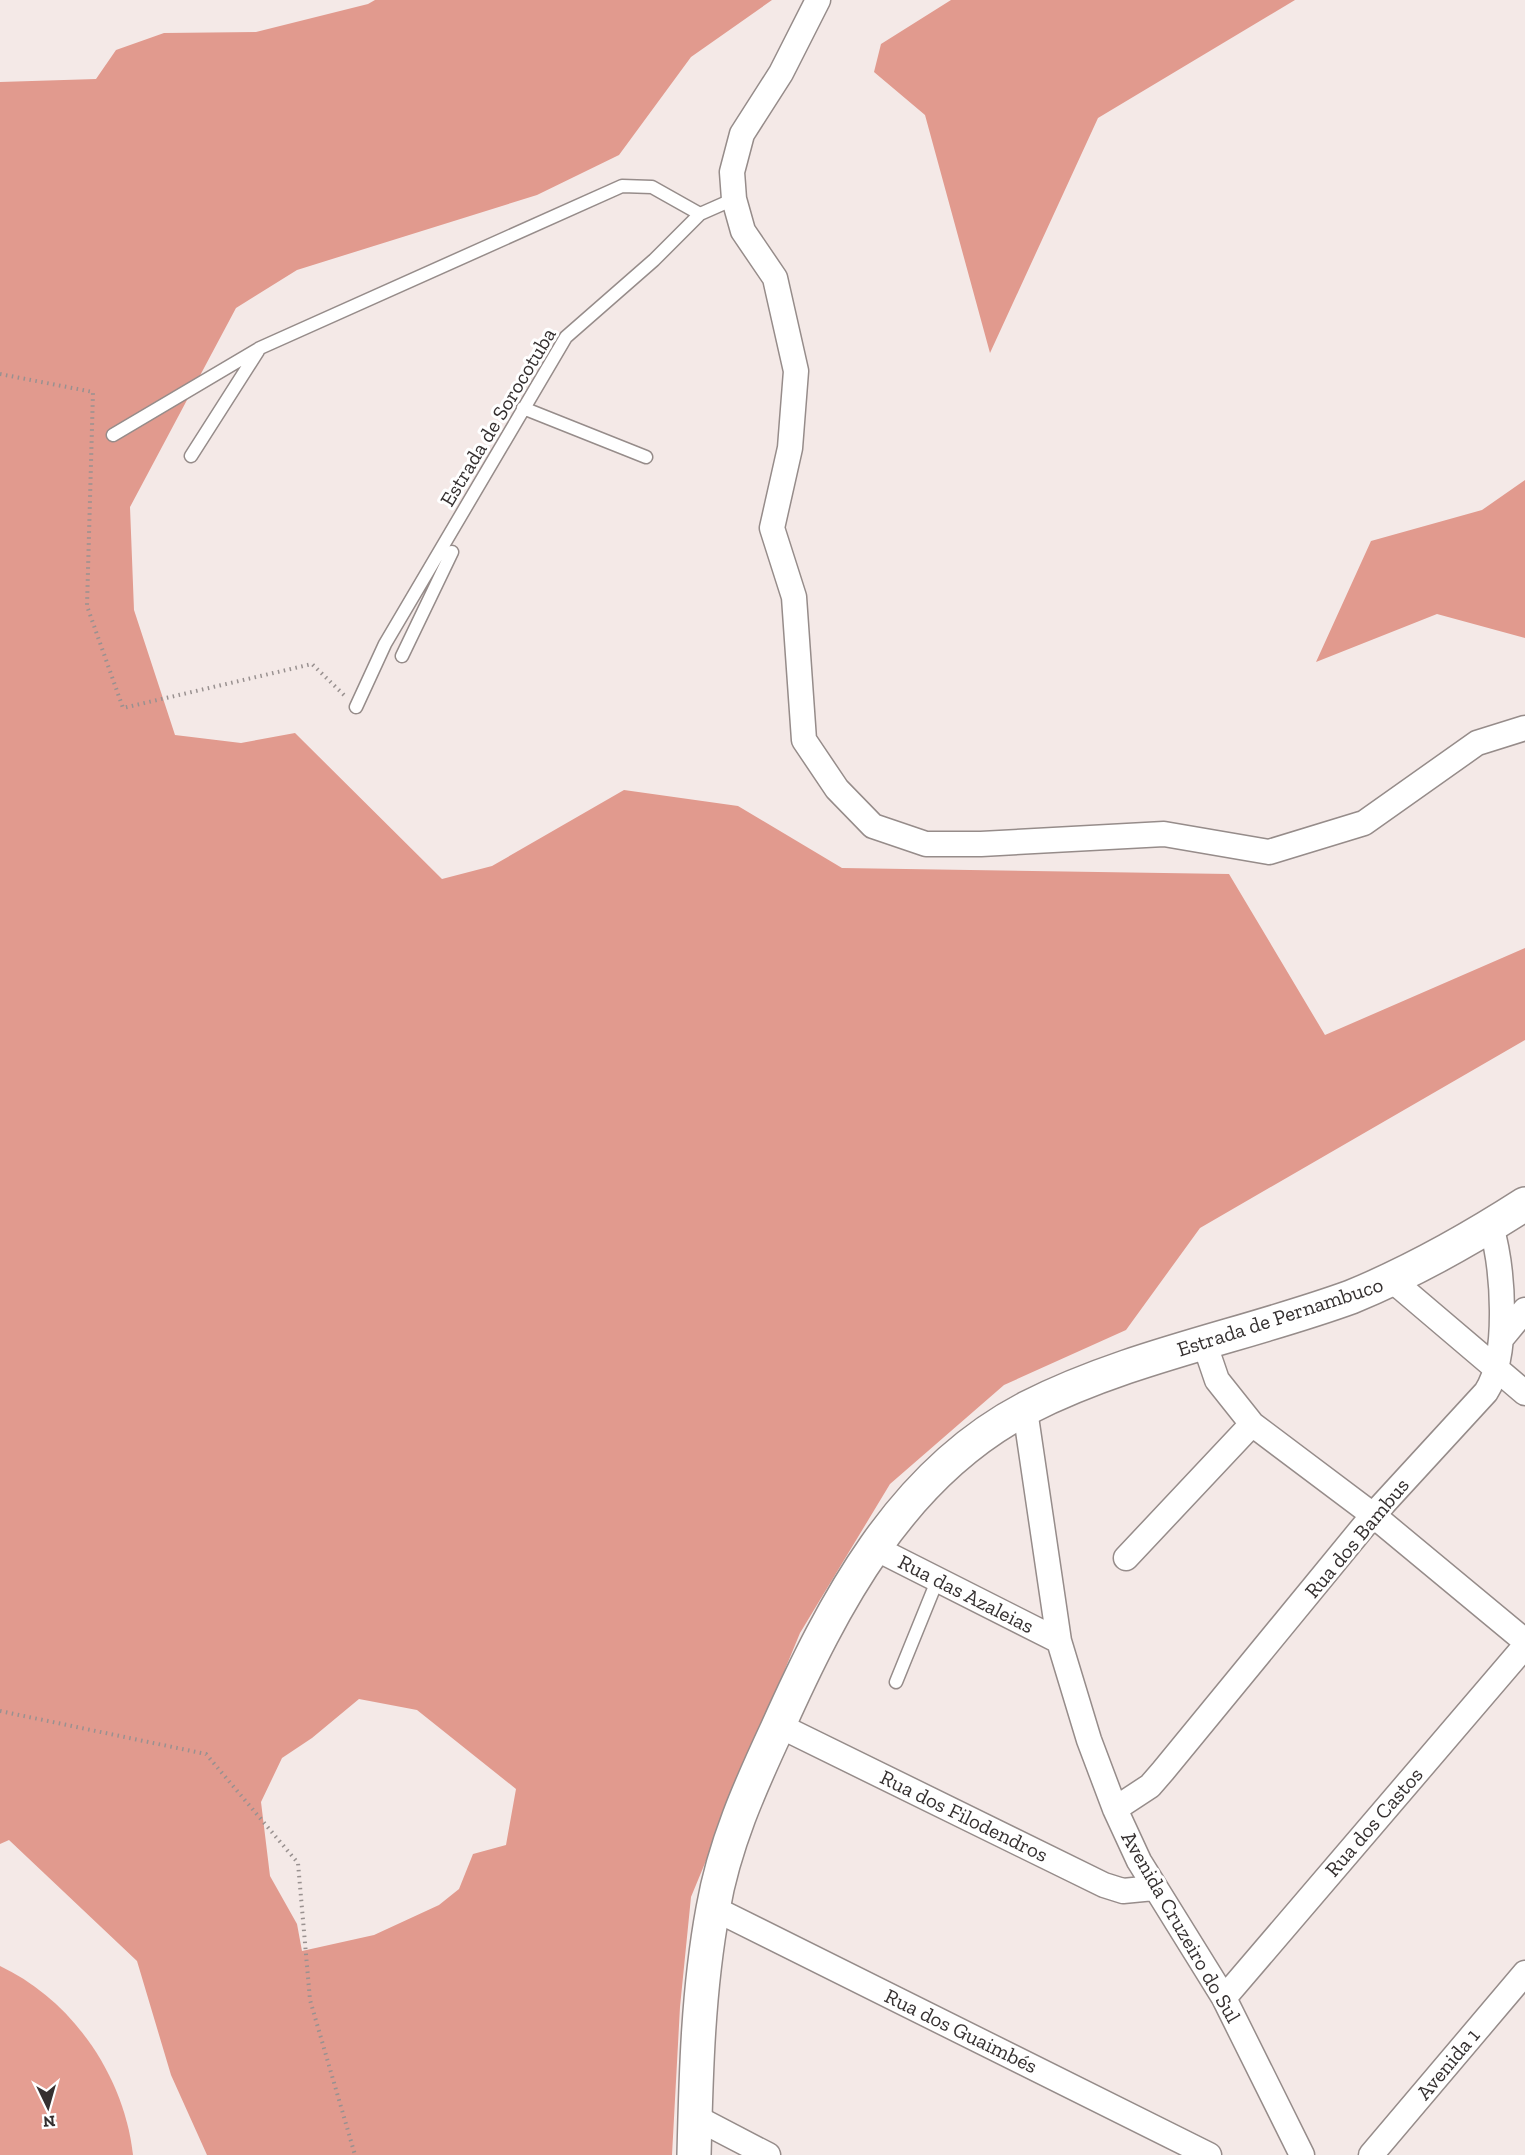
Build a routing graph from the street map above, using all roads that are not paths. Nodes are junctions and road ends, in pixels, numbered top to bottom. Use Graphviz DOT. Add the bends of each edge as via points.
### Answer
graph roads {
  1 [pos="818,0"];
  2 [pos="734,199"];
  3 [pos="700,214"];
  4 [pos="260,348"];
  5 [pos="523,408"];
  6 [pos="113,435"];
  7 [pos="191,456"];
  8 [pos="646,457"];
  9 [pos="452,552"];
  10 [pos="394,630"];
  11 [pos="411,637"];
  12 [pos="402,656"];
  13 [pos="356,707"];
  14 [pos="1525,728"];
  15 [pos="1525,1204"];
  16 [pos="1491,1226"];
  17 [pos="1392,1280"];
  18 [pos="1525,1310"];
  19 [pos="1501,1339"];
  20 [pos="1204,1342"];
  21 [pos="1497,1370"];
  22 [pos="1525,1393"];
  23 [pos="1025,1410"];
  24 [pos="1252,1424"];
  25 [pos="1372,1515"];
  26 [pos="873,1547"];
  27 [pos="1126,1558"];
  28 [pos="937,1581"];
  29 [pos="1059,1641"];
  30 [pos="1525,1641"];
  31 [pos="1525,1646"];
  32 [pos="896,1682"];
  33 [pos="778,1725"];
  34 [pos="1115,1809"];
  35 [pos="1154,1888"];
  36 [pos="713,1908"];
  37 [pos="1525,1973"];
  38 [pos="1224,1998"];
  39 [pos="695,2117"];
  40 [pos="694,2155"];
  41 [pos="768,2155"];
  42 [pos="1209,2155"];
  43 [pos="1302,2155"];
  44 [pos="1371,2155"];
  1 -- 2 [label="street" via="781,73 742,134 732,172"];
  2 -- 3 [label="lane, Estrada de Sorocotuba"];
  2 -- 14 [label="street" via="743,231 775,278 796,371 790,448 772,528 794,597 804,740 837,789 873,826 926,844 1164,834 1269,852 1364,823 1477,743"];
  3 -- 4 [label="lane" via="652,187 621,186"];
  3 -- 5 [label="lane, Estrada de Sorocotuba" via="566,337"];
  4 -- 6 [label="lane"];
  4 -- 7 [label="lane"];
  5 -- 8 [label="lane"];
  5 -- 10 [label="lane, Estrada de Sorocotuba"];
  9 -- 11 [label="lane"];
  10 -- 11 [label="lane"];
  10 -- 13 [label="lane, Estrada de Sorocotuba"];
  11 -- 12 [label="lane"];
  15 -- 16 [label="main road, Estrada de Pernambuco"];
  16 -- 17 [label="main road, Estrada de Pernambuco"];
  16 -- 19 [label="street, Rua dos Bambus" via="1499,1273"];
  17 -- 20 [label="main road, Estrada de Pernambuco" via="1318,1309"];
  17 -- 21 [label="street"];
  18 -- 19 [label="street"];
  19 -- 21 [label="street, Rua dos Bambus"];
  20 -- 23 [label="main road, Estrada de Pernambuco" via="1087,1382"];
  20 -- 24 [label="street" via="1217,1380"];
  21 -- 22 [label="street"];
  21 -- 25 [label="street, Rua dos Bambus" via="1486,1392"];
  23 -- 26 [label="main road, Estrada de Pernambuco" via="944,1468"];
  23 -- 29 [label="street, Avenida Cruzeiro do Sul"];
  24 -- 25 [label="street"];
  24 -- 27 [label="street"];
  25 -- 30 [label="street"];
  25 -- 34 [label="street, Rua dos Bambus" via="1150,1786"];
  26 -- 28 [label="street, Rua das Azaleias"];
  26 -- 33 [label="main road, Estrada de Pernambuco" via="832,1614"];
  28 -- 29 [label="street, Rua das Azaleias"];
  28 -- 32 [label="lane"];
  29 -- 34 [label="street, Avenida Cruzeiro do Sul"];
  31 -- 38 [label="street, Rua dos Castos"];
  33 -- 35 [label="street, Rua dos Filodendros" via="1104,1885 1123,1891"];
  33 -- 36 [label="main road, Estrada de Pernambuco" via="726,1851"];
  34 -- 35 [label="street, Avenida Cruzeiro do Sul"];
  35 -- 38 [label="street, Avenida Cruzeiro do Sul"];
  36 -- 39 [label="main road, Estrada de Pernambuco" via="701,1995"];
  36 -- 42 [label="street, Rua dos Guaimbés"];
  37 -- 44 [label="street, Avenida 1"];
  38 -- 43 [label="street, Avenida Cruzeiro do Sul"];
  39 -- 40 [label="main road, Estrada de Pernambuco"];
  39 -- 41 [label="street"];
}
